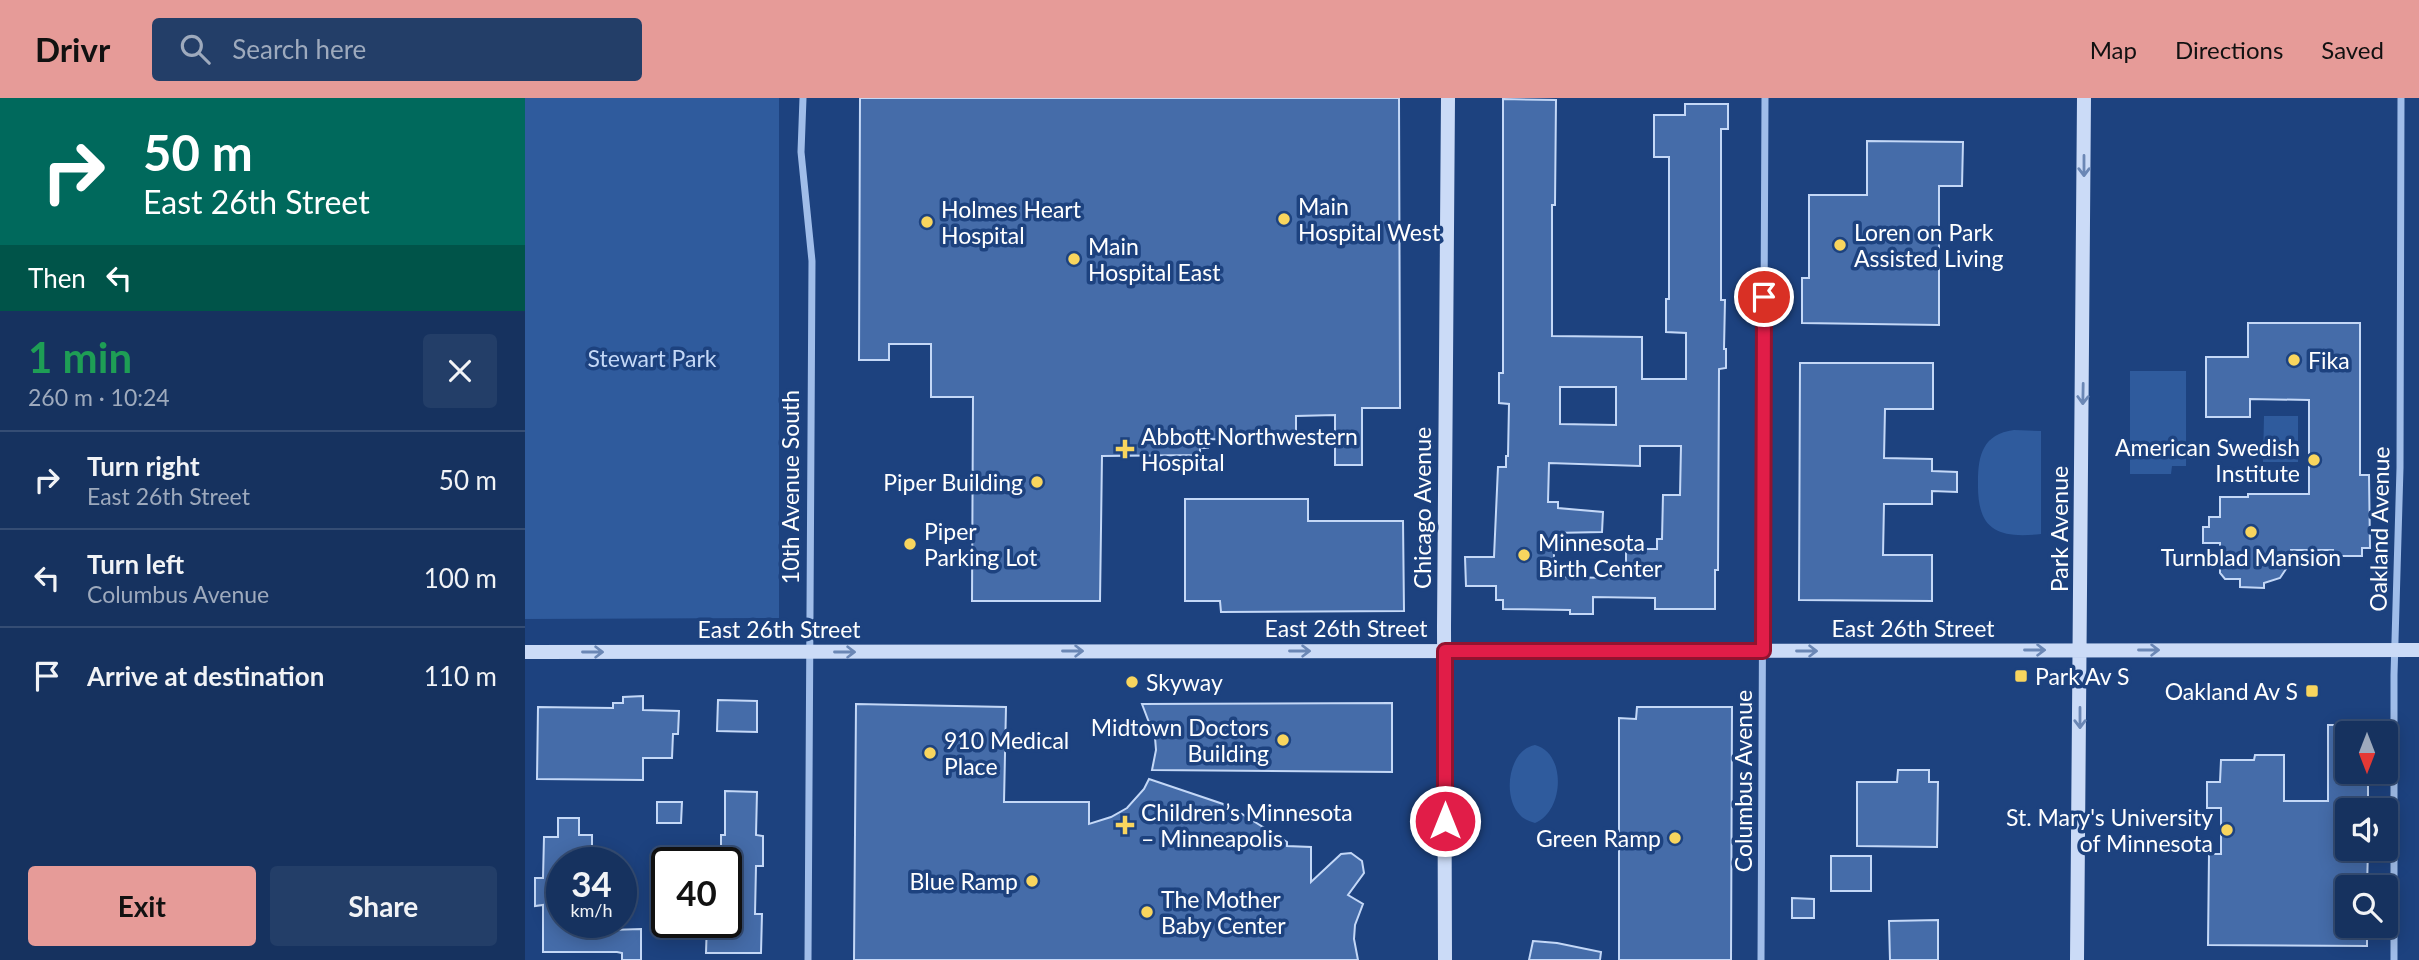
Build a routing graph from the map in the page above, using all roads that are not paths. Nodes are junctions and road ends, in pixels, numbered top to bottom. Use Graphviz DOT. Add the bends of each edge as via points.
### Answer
graph roads {
  1 [pos="803,98"];
  2 [pos="1448,98"];
  3 [pos="1765,98"];
  4 [pos="2084,98"];
  5 [pos="2401,98"];
  6 [pos="2080,650"];
  7 [pos="2395,650"];
  8 [pos="2419,650"];
  9 [pos="1445,651"];
  10 [pos="1763,651"];
  11 [pos="525,652"];
  12 [pos="809,652"];
  13 [pos="808,960"];
  14 [pos="1445,960"];
  15 [pos="1761,960"];
  16 [pos="2077,960"];
  17 [pos="2394,960"];
  1 -- 12 [label="street, 10th Avenue South" via="801,152 812,261"];
  2 -- 9 [label="street, Chicago Avenue"];
  3 -- 10 [label="street, Columbus Avenue"];
  4 -- 6 [label="street, Park Avenue, one-way"];
  5 -- 7 [label="street, Oakland Avenue"];
  6 -- 7 [label="street, East 26th Street, one-way"];
  10 -- 6 [label="street, East 26th Street, one-way"];
  6 -- 16 [label="street, Park Avenue, one-way"];
  7 -- 8 [label="street, East 26th Street"];
  7 -- 17 [label="street, Oakland Avenue"];
  9 -- 10 [label="street, East 26th Street"];
  12 -- 9 [label="street, East 26th Street, one-way"];
  9 -- 14 [label="street, Chicago Avenue"];
  10 -- 15 [label="street, Columbus Avenue"];
  11 -- 12 [label="street, East 26th Street, one-way"];
  12 -- 13 [label="street, 10th Avenue South"];
}
